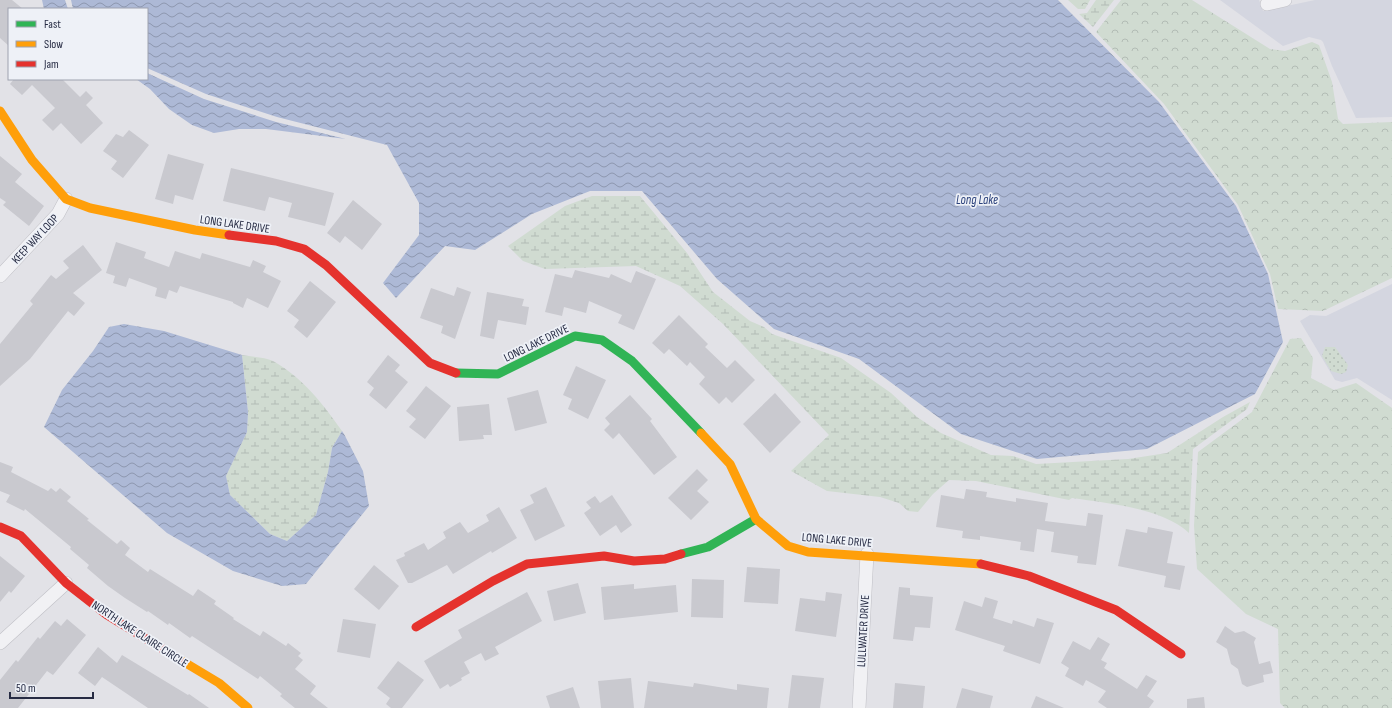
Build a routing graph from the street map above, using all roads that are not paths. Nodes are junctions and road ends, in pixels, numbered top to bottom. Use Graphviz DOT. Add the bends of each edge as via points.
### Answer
graph roads {
  1 [pos="1285,0"];
  2 [pos="1267,4"];
  3 [pos="0,111"];
  4 [pos="66,199"];
  5 [pos="0,276"];
  6 [pos="756,519"];
  7 [pos="0,527"];
  8 [pos="867,554"];
  9 [pos="66,583"];
  10 [pos="416,627"];
  11 [pos="0,643"];
  12 [pos="1181,654"];
  13 [pos="248,708"];
  14 [pos="859,708"];
  1 -- 2 [label="street"];
  3 -- 4 [label="street, LONG LAKE DRIVE" via="32,160"];
  4 -- 5 [label="street, KEEP WAY LOOP" via="58,214"];
  4 -- 6 [label="street, LONG LAKE DRIVE" via="90,208 195,230 276,241 304,249 326,265 430,362 455,373 498,374 575,336 602,340 632,361 730,464"];
  6 -- 8 [label="street, LONG LAKE DRIVE" via="788,546 808,552"];
  6 -- 10 [label="street" via="708,547 665,559 634,561 604,556 527,564"];
  7 -- 9 [label="street, NORTH LAKE CLAIRE CIRCLE" via="21,536"];
  8 -- 12 [label="street, LONG LAKE DRIVE" via="978,563 1029,576 1116,610"];
  8 -- 14 [label="street, LULLWATER DRIVE"];
  9 -- 11 [label="street"];
  9 -- 13 [label="street, NORTH LAKE CLAIRE CIRCLE" via="108,615 219,683"];
}
